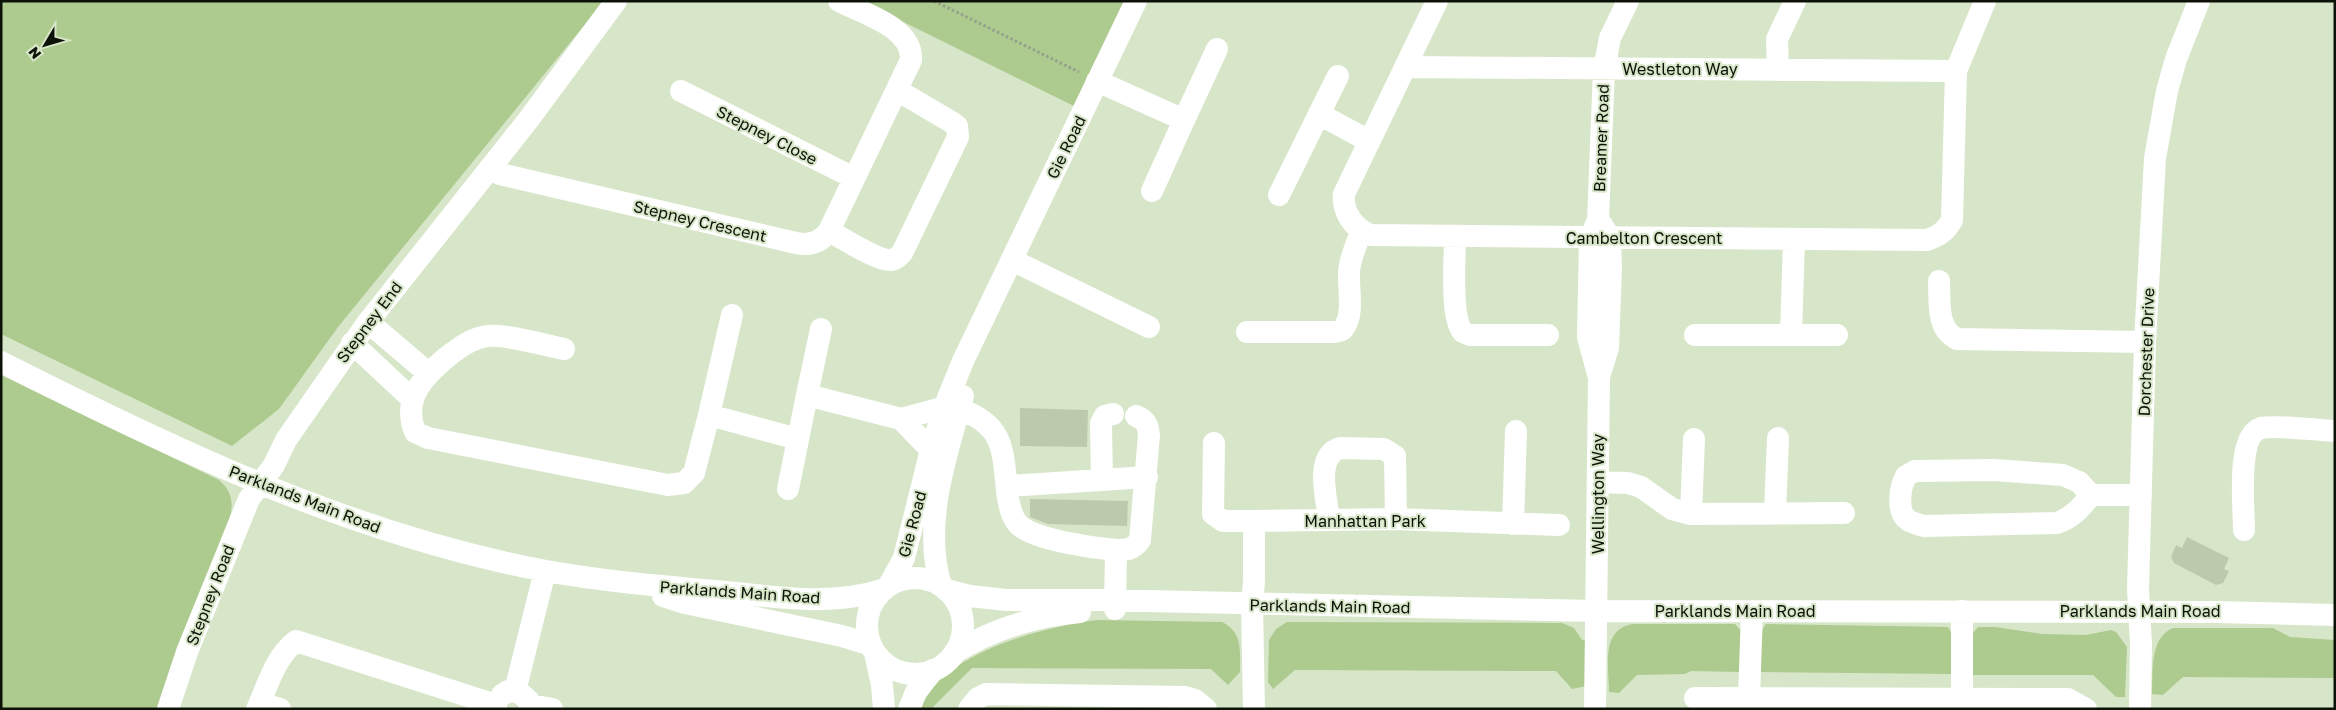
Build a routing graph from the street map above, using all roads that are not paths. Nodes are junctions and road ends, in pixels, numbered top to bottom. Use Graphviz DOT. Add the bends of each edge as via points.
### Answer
graph roads {
  1 [pos="616,1"];
  2 [pos="839,1"];
  3 [pos="1136,1"];
  4 [pos="1437,1"];
  5 [pos="1628,1"];
  6 [pos="1795,1"];
  7 [pos="1985,1"];
  8 [pos="2198,1"];
  9 [pos="1218,49"];
  10 [pos="1405,67"];
  11 [pos="1604,69"];
  12 [pos="1778,70"];
  13 [pos="1956,71"];
  14 [pos="1338,76"];
  15 [pos="1097,81"];
  16 [pos="897,90"];
  17 [pos="681,91"];
  18 [pos="1319,114"];
  19 [pos="1184,120"];
  20 [pos="1369,141"];
  21 [pos="489,169"];
  22 [pos="854,178"];
  23 [pos="1152,191"];
  24 [pos="1279,195"];
  25 [pos="829,231"];
  26 [pos="1362,231"];
  27 [pos="1599,232"];
  28 [pos="1455,237"];
  29 [pos="1794,239"];
  30 [pos="1012,260"];
  31 [pos="1939,281"];
  32 [pos="732,315"];
  33 [pos="368,322"];
  34 [pos="1149,327"];
  35 [pos="821,329"];
  36 [pos="1247,332"];
  37 [pos="1548,334"];
  38 [pos="1695,335"];
  39 [pos="1791,335"];
  40 [pos="1837,335"];
  41 [pos="2145,342"];
  42 [pos="352,343"];
  43 [pos="564,349"];
  44 [pos="1,362"];
  45 [pos="428,373"];
  46 [pos="807,395"];
  47 [pos="412,400"];
  48 [pos="952,408"];
  49 [pos="1112,414"];
  50 [pos="709,415"];
  51 [pos="1136,416"];
  52 [pos="901,419"];
  53 [pos="1516,431"];
  54 [pos="2335,431"];
  55 [pos="1778,438"];
  56 [pos="798,439"];
  57 [pos="1694,439"];
  58 [pos="1214,443"];
  59 [pos="931,450"];
  60 [pos="1147,477"];
  61 [pos="1102,480"];
  62 [pos="1598,482"];
  63 [pos="260,484"];
  64 [pos="1007,486"];
  65 [pos="788,489"];
  66 [pos="2091,495"];
  67 [pos="2141,495"];
  68 [pos="1774,512"];
  69 [pos="1844,513"];
  70 [pos="1691,514"];
  71 [pos="1396,519"];
  72 [pos="1329,520"];
  73 [pos="1254,521"];
  74 [pos="1513,524"];
  75 [pos="1559,525"];
  76 [pos="2244,530"];
  77 [pos="1116,550"];
  78 [pos="545,571"];
  79 [pos="626,583"];
  80 [pos="886,588"];
  81 [pos="944,588"];
  82 [pos="1122,604"];
  83 [pos="1252,605"];
  84 [pos="1596,611"];
  85 [pos="1752,611"];
  86 [pos="1962,611"];
  87 [pos="2138,612"];
  88 [pos="2335,615"];
  89 [pos="873,649"];
  90 [pos="954,653"];
  91 [pos="933,670"];
  92 [pos="1695,698"];
  93 [pos="1749,698"];
  94 [pos="1962,699"];
  95 [pos="525,701"];
  96 [pos="266,707"];
  97 [pos="496,707"];
  98 [pos="168,709"];
  99 [pos="552,709"];
  100 [pos="884,709"];
  101 [pos="909,709"];
  102 [pos="969,709"];
  103 [pos="1206,709"];
  104 [pos="1254,709"];
  105 [pos="1595,709"];
  106 [pos="2086,709"];
  107 [pos="2140,709"];
  1 -- 21 [label="street"];
  2 -- 16 [label="street" via="897,30 907,40 911,60"];
  3 -- 15 [label="street, Gie Road"];
  4 -- 10 [label="street"];
  5 -- 11 [label="street, Breamer Road" via="1610,38"];
  6 -- 12 [label="street" via="1776,39"];
  7 -- 13 [label="street, Cambelton Crescent"];
  8 -- 41 [label="street, Dorchester Drive" via="2176,59 2160,125 2155,158"];
  9 -- 19 [label="street"];
  10 -- 11 [label="street, Westleton Way"];
  10 -- 20 [label="street"];
  11 -- 12 [label="street, Westleton Way"];
  11 -- 27 [label="street, Breamer Road"];
  12 -- 13 [label="street, Westleton Way"];
  13 -- 29 [label="street, Cambelton Crescent" via="1953,215 1947,229 1927,240"];
  14 -- 18 [label="street"];
  15 -- 19 [label="street"];
  15 -- 30 [label="street, Gie Road"];
  16 -- 22 [label="street"];
  16 -- 25 [label="street" via="957,126 958,137 902,253 896,259 888,260"];
  17 -- 22 [label="street, Stepney Close"];
  18 -- 20 [label="street"];
  18 -- 24 [label="street"];
  19 -- 23 [label="street"];
  20 -- 26 [label="street" via="1344,198 1348,216"];
  21 -- 25 [label="street, Stepney Crescent" via="802,245 820,241"];
  21 -- 33 [label="street, Stepney End"];
  22 -- 25 [label="street"];
  26 -- 28 [label="street, Cambelton Crescent" via="1378,236"];
  26 -- 36 [label="street" via="1349,271 1348,319 1342,330"];
  27 -- 28 [label="street, Cambelton Crescent"];
  27 -- 29 [label="street, Cambelton Crescent"];
  27 -- 62 [label="street, Wellington Way" via="1588,337 1599,378"];
  28 -- 37 [label="street" via="1454,293 1457,323 1463,332 1470,335"];
  29 -- 39 [label="street"];
  30 -- 34 [label="street"];
  30 -- 48 [label="street, Gie Road" via="966,354"];
  31 -- 41 [label="street" via="1941,318 1947,332 1957,339"];
  32 -- 50 [label="street"];
  33 -- 42 [label="street, Stepney End"];
  33 -- 45 [label="street"];
  35 -- 46 [label="street"];
  38 -- 39 [label="street"];
  39 -- 40 [label="street"];
  41 -- 67 [label="street, Dorchester Drive"];
  42 -- 47 [label="street"];
  42 -- 63 [label="street, Stepney End"];
  43 -- 45 [label="street" via="490,336 474,338"];
  44 -- 63 [label="street, Parklands Main Road" via="206,462"];
  45 -- 47 [label="street"];
  46 -- 52 [label="street"];
  46 -- 56 [label="street"];
  47 -- 50 [label="street" via="411,420 415,432 428,438 668,485 684,483 694,473"];
  48 -- 52 [label="street"];
  48 -- 59 [label="street, Gie Road"];
  48 -- 64 [label="street" via="979,417 999,438"];
  48 -- 81 [label="street, Gie Road" via="935,523 936,569"];
  49 -- 61 [label="street" via="1105,416 1101,423"];
  50 -- 56 [label="street"];
  51 -- 60 [label="street" via="1148,426"];
  52 -- 59 [label="street"];
  53 -- 74 [label="street"];
  54 -- 76 [label="street" via="2262,428 2250,436 2246,442 2243,471"];
  55 -- 68 [label="street"];
  56 -- 65 [label="street"];
  57 -- 70 [label="street"];
  58 -- 73 [label="street, Manhattan Park" via="1213,514 1223,521"];
  59 -- 80 [label="street, Gie Road" via="904,558"];
  60 -- 61 [label="street"];
  60 -- 77 [label="street" via="1140,540 1128,550"];
  61 -- 64 [label="street"];
  62 -- 70 [label="street" via="1641,487 1672,509"];
  62 -- 84 [label="street, Wellington Way"];
  63 -- 78 [label="street, Parklands Main Road" via="396,533"];
  63 -- 98 [label="street, Stepney Road" via="249,498 228,549"];
  64 -- 77 [label="street" via="1010,512 1019,525 1032,534"];
  66 -- 66 [label="street" via="2080,509 2057,523 1924,526 1908,520 1903,514 1900,491 1906,476 1915,471 1994,470 2063,474 2079,482"];
  66 -- 67 [label="street"];
  67 -- 87 [label="street, Dorchester Drive"];
  68 -- 69 [label="street"];
  68 -- 70 [label="street"];
  71 -- 72 [label="street, Manhattan Park"];
  71 -- 72 [label="street" via="1395,456 1384,448 1340,448 1326,458 1324,468"];
  71 -- 74 [label="street, Manhattan Park"];
  72 -- 73 [label="street, Manhattan Park"];
  73 -- 83 [label="street"];
  74 -- 75 [label="street, Manhattan Park"];
  77 -- 82 [label="street"];
  78 -- 79 [label="street, Parklands Main Road"];
  78 -- 95 [label="street"];
  79 -- 80 [label="street, Parklands Main Road" via="806,600 859,597"];
  79 -- 89 [label="street, Parklands Main Road" via="685,603 842,636"];
  80 -- 81 [label="street" via="914,578"];
  80 -- 89 [label="street" via="874,600 868,614 867,631"];
  81 -- 82 [label="street, Parklands Main Road" via="994,600"];
  81 -- 90 [label="street" via="957,604 962,623"];
  82 -- 83 [label="street, Parklands Main Road"];
  82 -- 90 [label="street, Parklands Main Road" via="1034,619 997,631"];
  83 -- 84 [label="street, Parklands Main Road"];
  83 -- 104 [label="street"];
  84 -- 85 [label="street, Parklands Main Road"];
  84 -- 105 [label="street, Wellington Way"];
  85 -- 86 [label="street, Parklands Main Road"];
  85 -- 93 [label="street"];
  86 -- 87 [label="street, Parklands Main Road"];
  86 -- 94 [label="street"];
  87 -- 88 [label="street, Parklands Main Road"];
  87 -- 107 [label="street, Dorchester Drive"];
  89 -- 91 [label="street" via="889,666 898,670 917,673"];
  89 -- 100 [label="street"];
  90 -- 91 [label="street"];
  91 -- 101 [label="street" via="916,692"];
  92 -- 93 [label="street"];
  93 -- 94 [label="street"];
  94 -- 106 [label="street" via="2068,699"];
  95 -- 97 [label="street" via="502,694"];
  95 -- 99 [label="street"];
  96 -- 97 [label="street" via="277,663 285,649 296,641"];
  102 -- 103 [label="street" via="986,694 1185,697"];
}
